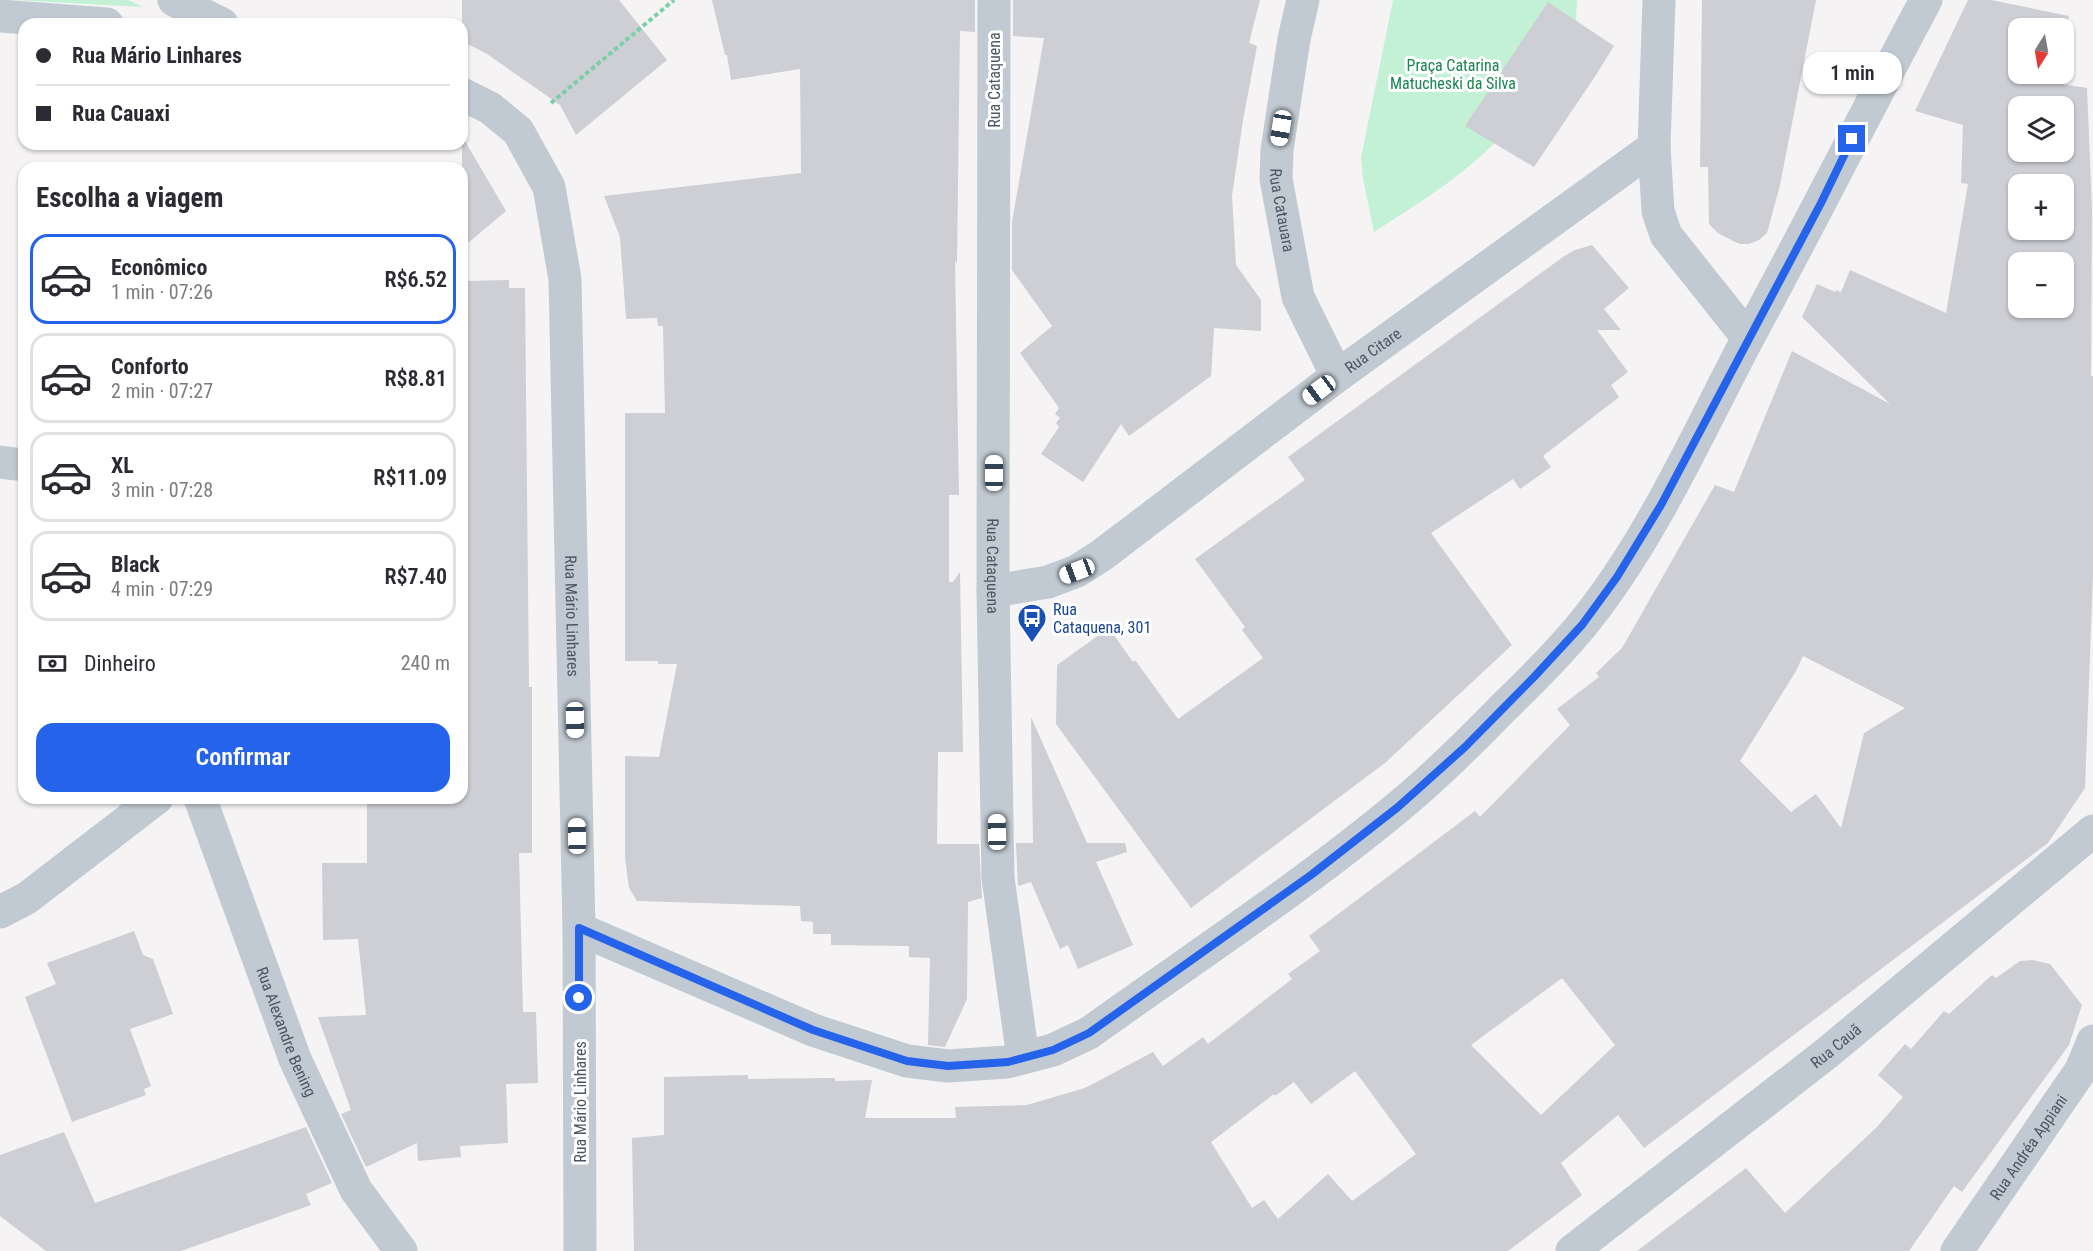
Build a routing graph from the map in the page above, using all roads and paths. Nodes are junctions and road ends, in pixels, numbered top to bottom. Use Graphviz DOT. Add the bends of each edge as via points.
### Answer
graph roads {
  1 [pos="174,0"];
  2 [pos="674,0"];
  3 [pos="994,0"];
  4 [pos="1303,0"];
  5 [pos="1659,0"];
  6 [pos="1926,0"];
  7 [pos="0,16"];
  8 [pos="27,18"];
  9 [pos="210,18"];
  10 [pos="468,96"];
  11 [pos="518,131"];
  12 [pos="1654,147"];
  13 [pos="1748,338"];
  14 [pos="1337,376"];
  15 [pos="0,462"];
  16 [pos="18,464"];
  17 [pos="993,591"];
  18 [pos="149,804"];
  19 [pos="202,804"];
  20 [pos="2093,831"];
  21 [pos="0,912"];
  22 [pos="579,928"];
  23 [pos="2093,1041"];
  24 [pos="1023,1058"];
  25 [pos="401,1251"];
  26 [pos="580,1251"];
  27 [pos="1572,1251"];
  28 [pos="1957,1251"];
  1 -- 9 [label="street"];
  2 -- 11 [label="path"];
  3 -- 17 [label="street, Rua Cataquena"];
  4 -- 14 [label="street, Rua Catauara" via="1277,150 1276,179 1298,297"];
  5 -- 12 [label="street"];
  6 -- 13 [label="street"];
  7 -- 8 [label="street"];
  10 -- 11 [label="street, Rua Mário Linhares"];
  11 -- 22 [label="street, Rua Mário Linhares" via="549,187 565,279"];
  12 -- 13 [label="street" via="1658,211 1666,235"];
  12 -- 14 [label="street, Rua Citare"];
  13 -- 24 [label="street" via="1661,505 1617,577 1582,625 1465,747 1398,807 1311,875 1089,1033 1053,1050"];
  14 -- 17 [label="street, Rua Citare" via="1077,571 1048,582"];
  15 -- 16 [label="street"];
  17 -- 24 [label="street, Rua Cataquena" via="998,878"];
  18 -- 21 [label="street" via="27,898"];
  19 -- 25 [label="street, Rua Alexandre Bening" via="295,1059 356,1190"];
  20 -- 27 [label="street, Rua Cauã" via="1827,1053"];
  22 -- 24 [label="street" via="813,1030 907,1061 948,1066"];
  22 -- 26 [label="street, Rua Mário Linhares"];
  23 -- 28 [label="street, Rua Andréa Appiani" via="2080,1070"];
}
